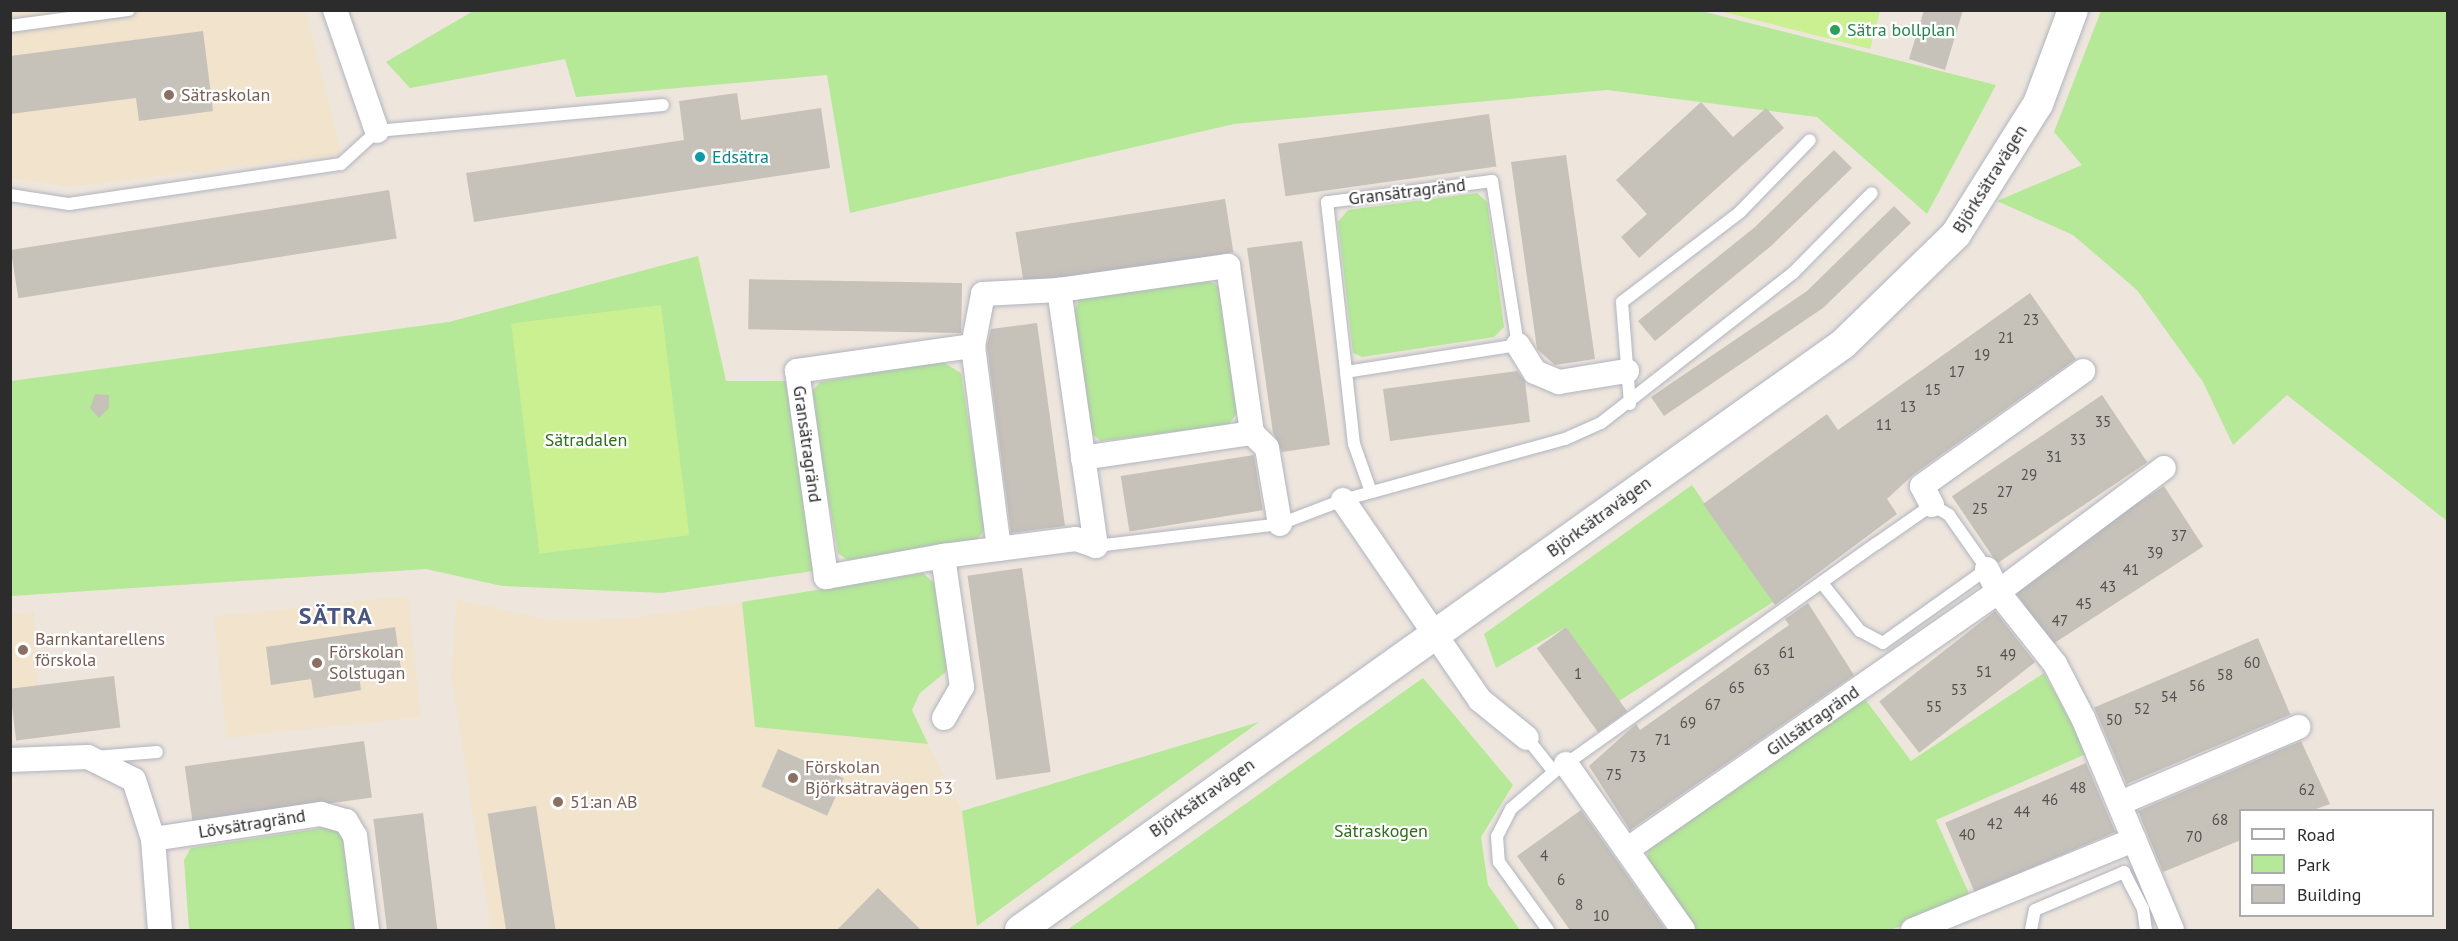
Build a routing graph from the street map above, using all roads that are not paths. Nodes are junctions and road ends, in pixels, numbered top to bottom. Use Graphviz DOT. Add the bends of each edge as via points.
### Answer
graph roads {
  1 [pos="129,10"];
  2 [pos="335,10"];
  3 [pos="2073,10"];
  4 [pos="88,13"];
  5 [pos="10,26"];
  6 [pos="663,105"];
  7 [pos="377,131"];
  8 [pos="1810,140"];
  9 [pos="1872,194"];
  10 [pos="10,195"];
  11 [pos="1059,290"];
  12 [pos="1518,345"];
  13 [pos="973,346"];
  14 [pos="1627,371"];
  15 [pos="2083,371"];
  16 [pos="1346,372"];
  17 [pos="1630,404"];
  18 [pos="1252,433"];
  19 [pos="1083,458"];
  20 [pos="2164,468"];
  21 [pos="1371,492"];
  22 [pos="1343,500"];
  23 [pos="1932,505"];
  24 [pos="1280,524"];
  25 [pos="1096,546"];
  26 [pos="999,549"];
  27 [pos="943,556"];
  28 [pos="1987,568"];
  29 [pos="1822,583"];
  30 [pos="1998,592"];
  31 [pos="1432,637"];
  32 [pos="944,718"];
  33 [pos="2298,727"];
  34 [pos="1527,738"];
  35 [pos="157,752"];
  36 [pos="88,758"];
  37 [pos="10,760"];
  38 [pos="1560,768"];
  39 [pos="2120,803"];
  40 [pos="153,839"];
  41 [pos="2134,840"];
  42 [pos="1628,849"];
  43 [pos="160,930"];
  44 [pos="367,930"];
  45 [pos="1020,930"];
  46 [pos="1548,930"];
  47 [pos="1683,930"];
  48 [pos="1913,930"];
  49 [pos="2031,930"];
  50 [pos="2146,930"];
  51 [pos="2172,930"];
  1 -- 4 [label="lane"];
  2 -- 7 [label="street"];
  3 -- 31 [label="street, Björksätravägen" via="2038,104 1956,234 1843,344"];
  4 -- 5 [label="lane"];
  6 -- 7 [label="lane"];
  7 -- 10 [label="lane" via="341,164 69,204"];
  8 -- 14 [label="lane" via="1740,212 1622,302"];
  9 -- 17 [label="lane, Gransätragränd" via="1793,273 1677,358"];
  11 -- 13 [label="street" via="983,294"];
  11 -- 18 [label="street" via="1228,266"];
  11 -- 19 [label="street"];
  12 -- 14 [label="street, Gransätragränd" via="1535,372 1559,382"];
  12 -- 16 [label="lane"];
  12 -- 16 [label="lane, Gransätragränd" via="1492,181 1327,202"];
  13 -- 26 [label="street"];
  13 -- 27 [label="street, Gransätragränd" via="797,371 826,577"];
  14 -- 17 [label="lane"];
  15 -- 23 [label="street" via="1922,486"];
  16 -- 21 [label="lane, Gransätragränd" via="1354,444"];
  17 -- 21 [label="lane, Gransätragränd" via="1565,439"];
  18 -- 19 [label="street"];
  18 -- 24 [label="street" via="1266,447"];
  19 -- 25 [label="street"];
  20 -- 30 [label="street, Gillsätragränd"];
  21 -- 22 [label="lane, Gransätragränd"];
  22 -- 24 [label="lane, Gransätragränd"];
  22 -- 31 [label="street"];
  23 -- 28 [label="lane" via="1949,515"];
  23 -- 29 [label="lane"];
  24 -- 25 [label="lane, Gransätragränd"];
  25 -- 26 [label="street, Gransätragränd" via="1076,539"];
  26 -- 27 [label="street, Gransätragränd"];
  27 -- 32 [label="street" via="962,687"];
  28 -- 29 [label="lane" via="1883,643 1860,631"];
  28 -- 30 [label="street"];
  29 -- 38 [label="lane"];
  30 -- 39 [label="street" via="2055,664"];
  30 -- 42 [label="street, Gillsätragränd"];
  31 -- 34 [label="street" via="1480,700"];
  31 -- 45 [label="street, Björksätravägen"];
  33 -- 39 [label="street"];
  34 -- 38 [label="lane"];
  35 -- 36 [label="lane"];
  36 -- 37 [label="street"];
  36 -- 40 [label="street" via="134,780"];
  38 -- 42 [label="street"];
  38 -- 46 [label="lane" via="1511,809 1497,836 1499,862"];
  39 -- 41 [label="street"];
  40 -- 43 [label="street"];
  40 -- 44 [label="street, Lövsätragränd" via="321,814 346,821 354,836"];
  41 -- 48 [label="street"];
  41 -- 51 [label="street"];
  42 -- 47 [label="street"];
  49 -- 50 [label="lane" via="2035,910 2124,872 2143,909"];
}
